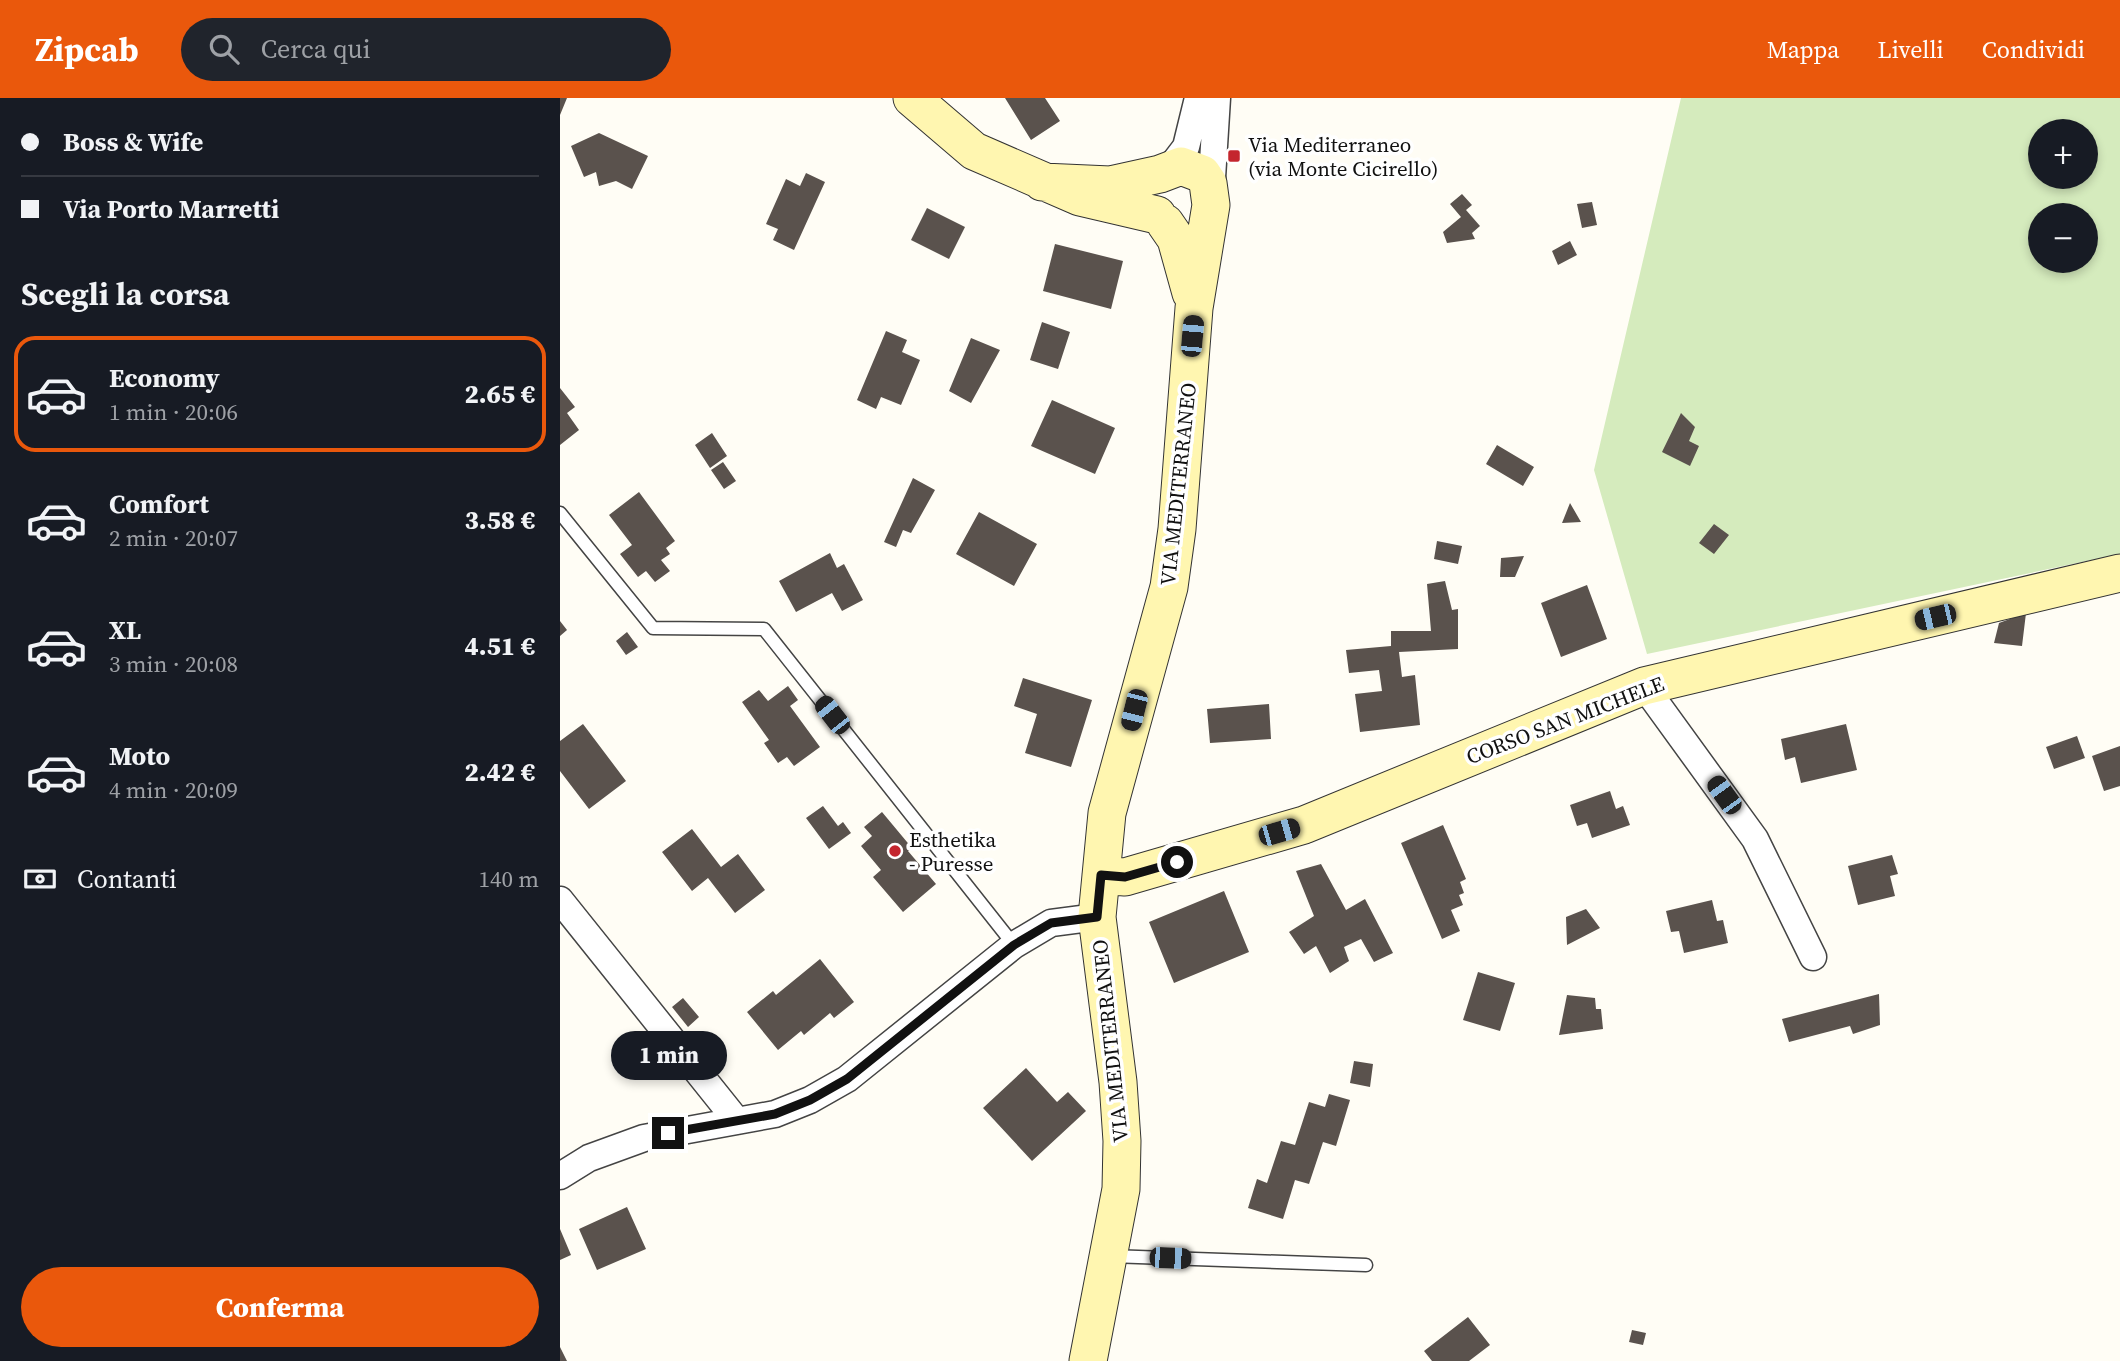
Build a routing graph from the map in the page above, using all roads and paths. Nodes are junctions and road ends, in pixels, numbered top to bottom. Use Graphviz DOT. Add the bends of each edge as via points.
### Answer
graph roads {
  1 [pos="912,98"];
  2 [pos="1198,98"];
  3 [pos="1217,98"];
  4 [pos="1165,171"];
  5 [pos="1042,182"];
  6 [pos="1211,199"];
  7 [pos="1161,219"];
  8 [pos="1195,309"];
  9 [pos="560,513"];
  10 [pos="2120,573"];
  11 [pos="1644,686"];
  12 [pos="1101,875"];
  13 [pos="560,900"];
  14 [pos="1097,917"];
  15 [pos="1014,945"];
  16 [pos="1813,957"];
  17 [pos="737,1121"];
  18 [pos="560,1176"];
  19 [pos="1110,1256"];
  20 [pos="1366,1265"];
  21 [pos="1088,1361"];
  1 -- 5 [label="street" via="974,151"];
  2 -- 4 [label="street" via="1186,147"];
  3 -- 6 [label="street"];
  4 -- 5 [label="street" via="1110,185"];
  4 -- 6 [label="street" via="1181,166 1202,174"];
  4 -- 7 [label="street" via="1150,194"];
  5 -- 7 [label="street"];
  6 -- 7 [label="street" via="1197,223 1176,227"];
  6 -- 8 [label="street"];
  7 -- 8 [label="street" via="1185,262"];
  8 -- 12 [label="street, VIA MEDITERRANEO" via="1169,587 1107,813"];
  9 -- 15 [label="lane" via="653,628 764,628"];
  10 -- 11 [label="street, CORSO SAN MICHELE"];
  11 -- 12 [label="street, CORSO SAN MICHELE" via="1304,825 1125,877"];
  11 -- 16 [label="street" via="1755,839"];
  12 -- 14 [label="street, VIA MEDITERRANEO"];
  13 -- 17 [label="street"];
  14 -- 15 [label="street" via="1051,923"];
  14 -- 19 [label="street, VIA MEDITERRANEO" via="1122,1141 1121,1189"];
  15 -- 17 [label="street" via="847,1079 775,1114"];
  17 -- 18 [label="street" via="644,1138 589,1158"];
  19 -- 20 [label="lane"];
  19 -- 21 [label="street, VIA MEDITERRANEO"];
}
